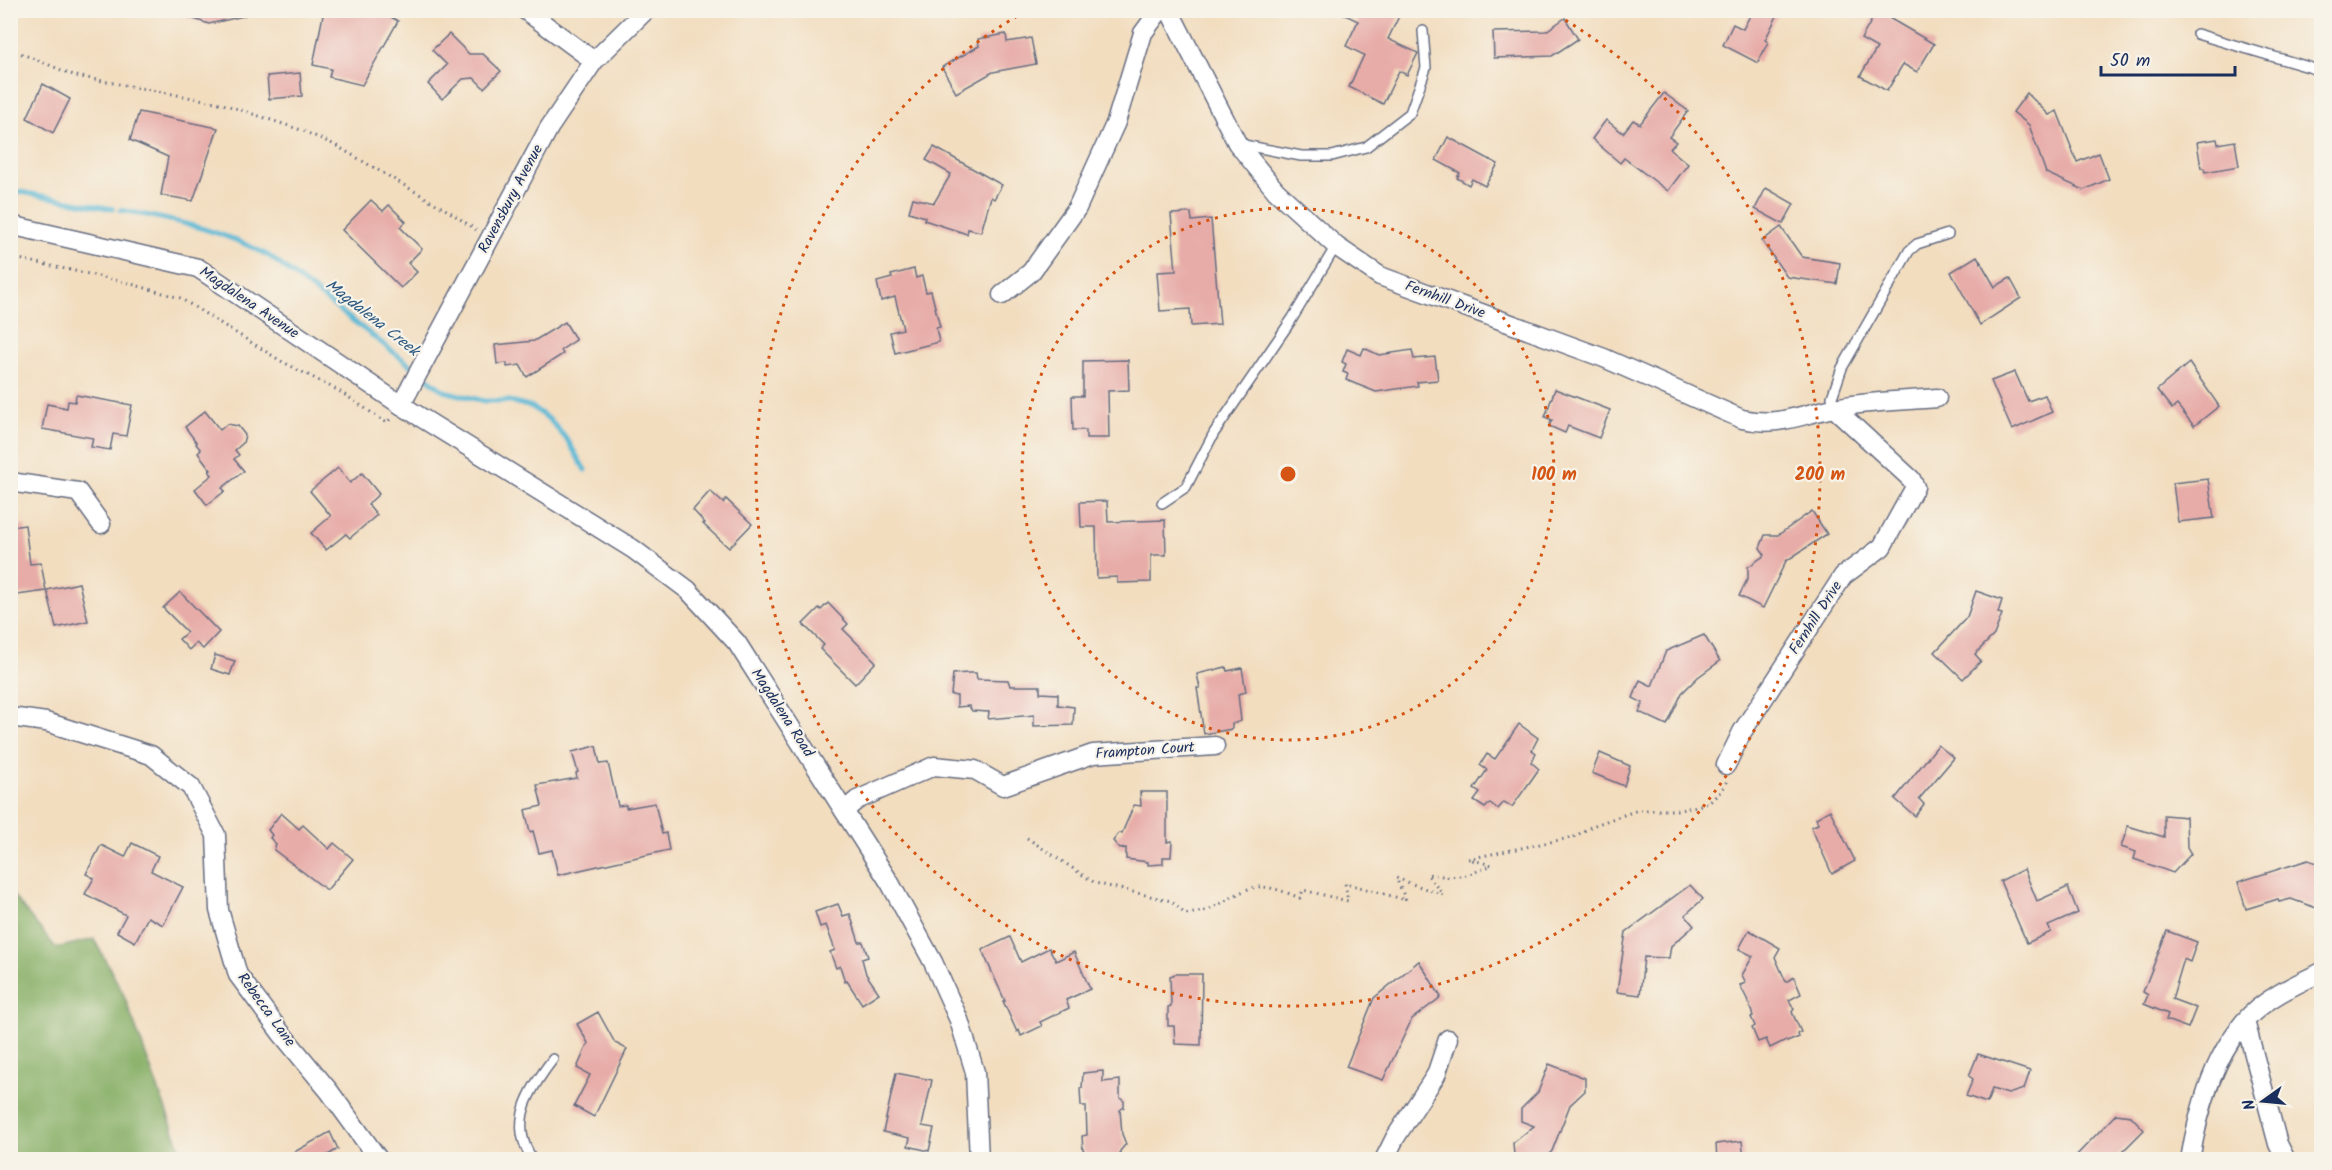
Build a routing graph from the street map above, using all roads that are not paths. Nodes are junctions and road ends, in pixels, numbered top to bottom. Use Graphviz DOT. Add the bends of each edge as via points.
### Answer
graph roads {
  1 [pos="525,10"];
  2 [pos="646,10"];
  3 [pos="1160,10"];
  4 [pos="1169,10"];
  5 [pos="1423,31"];
  6 [pos="2197,34"];
  7 [pos="594,61"];
  8 [pos="2322,71"];
  9 [pos="1237,144"];
  10 [pos="10,225"];
  11 [pos="1948,234"];
  12 [pos="1336,246"];
  13 [pos="1002,295"];
  14 [pos="1937,398"];
  15 [pos="401,405"];
  16 [pos="1834,408"];
  17 [pos="10,482"];
  18 [pos="1162,503"];
  19 [pos="101,524"];
  20 [pos="10,717"];
  21 [pos="1215,746"];
  22 [pos="1726,765"];
  23 [pos="844,811"];
  24 [pos="2322,972"];
  25 [pos="2245,1021"];
  26 [pos="1448,1039"];
  27 [pos="553,1059"];
  28 [pos="379,1160"];
  29 [pos="533,1160"];
  30 [pos="979,1160"];
  31 [pos="1384,1160"];
  32 [pos="2190,1160"];
  33 [pos="2286,1160"];
  1 -- 7 [label="street"];
  2 -- 7 [label="street, Ravensbury Avenue"];
  3 -- 13 [label="street" via="1143,33 1116,122 1077,208 1031,272"];
  4 -- 9 [label="street, Fernhill Drive"];
  5 -- 9 [label="lane" via="1426,68 1410,113 1366,147 1332,156 1301,156"];
  6 -- 8 [label="lane"];
  7 -- 15 [label="street, Ravensbury Avenue" via="549,128"];
  9 -- 12 [label="street, Fernhill Drive" via="1276,191"];
  10 -- 15 [label="street, Magdalena Avenue" via="198,267"];
  11 -- 16 [label="lane" via="1917,244 1909,251 1842,368 1834,386"];
  12 -- 16 [label="street, Fernhill Drive" via="1380,276 1604,358 1742,418 1774,422"];
  12 -- 18 [label="lane" via="1292,319 1214,433 1186,487"];
  14 -- 16 [label="street, Fernhill Drive"];
  15 -- 23 [label="street, Magdalena Road" via="633,549 688,590 737,643"];
  16 -- 22 [label="street, Fernhill Drive" via="1915,487 1882,547 1843,576 1742,732"];
  17 -- 19 [label="street" via="78,492"];
  20 -- 28 [label="street, Rebecca Lane" via="45,722 151,755 191,786 216,835 219,910 238,975"];
  21 -- 23 [label="street, Frampton Court" via="1093,754 1003,786 975,770 934,766 857,800"];
  23 -- 30 [label="street, Magdalena Road" via="890,883 959,1020 975,1072"];
  24 -- 25 [label="street" via="2274,997"];
  25 -- 32 [label="street" via="2221,1055 2195,1129"];
  25 -- 33 [label="street" via="2278,1144"];
  26 -- 31 [label="street" via="1436,1075"];
  27 -- 29 [label="lane" via="528,1095 522,1111 522,1134"];
}
